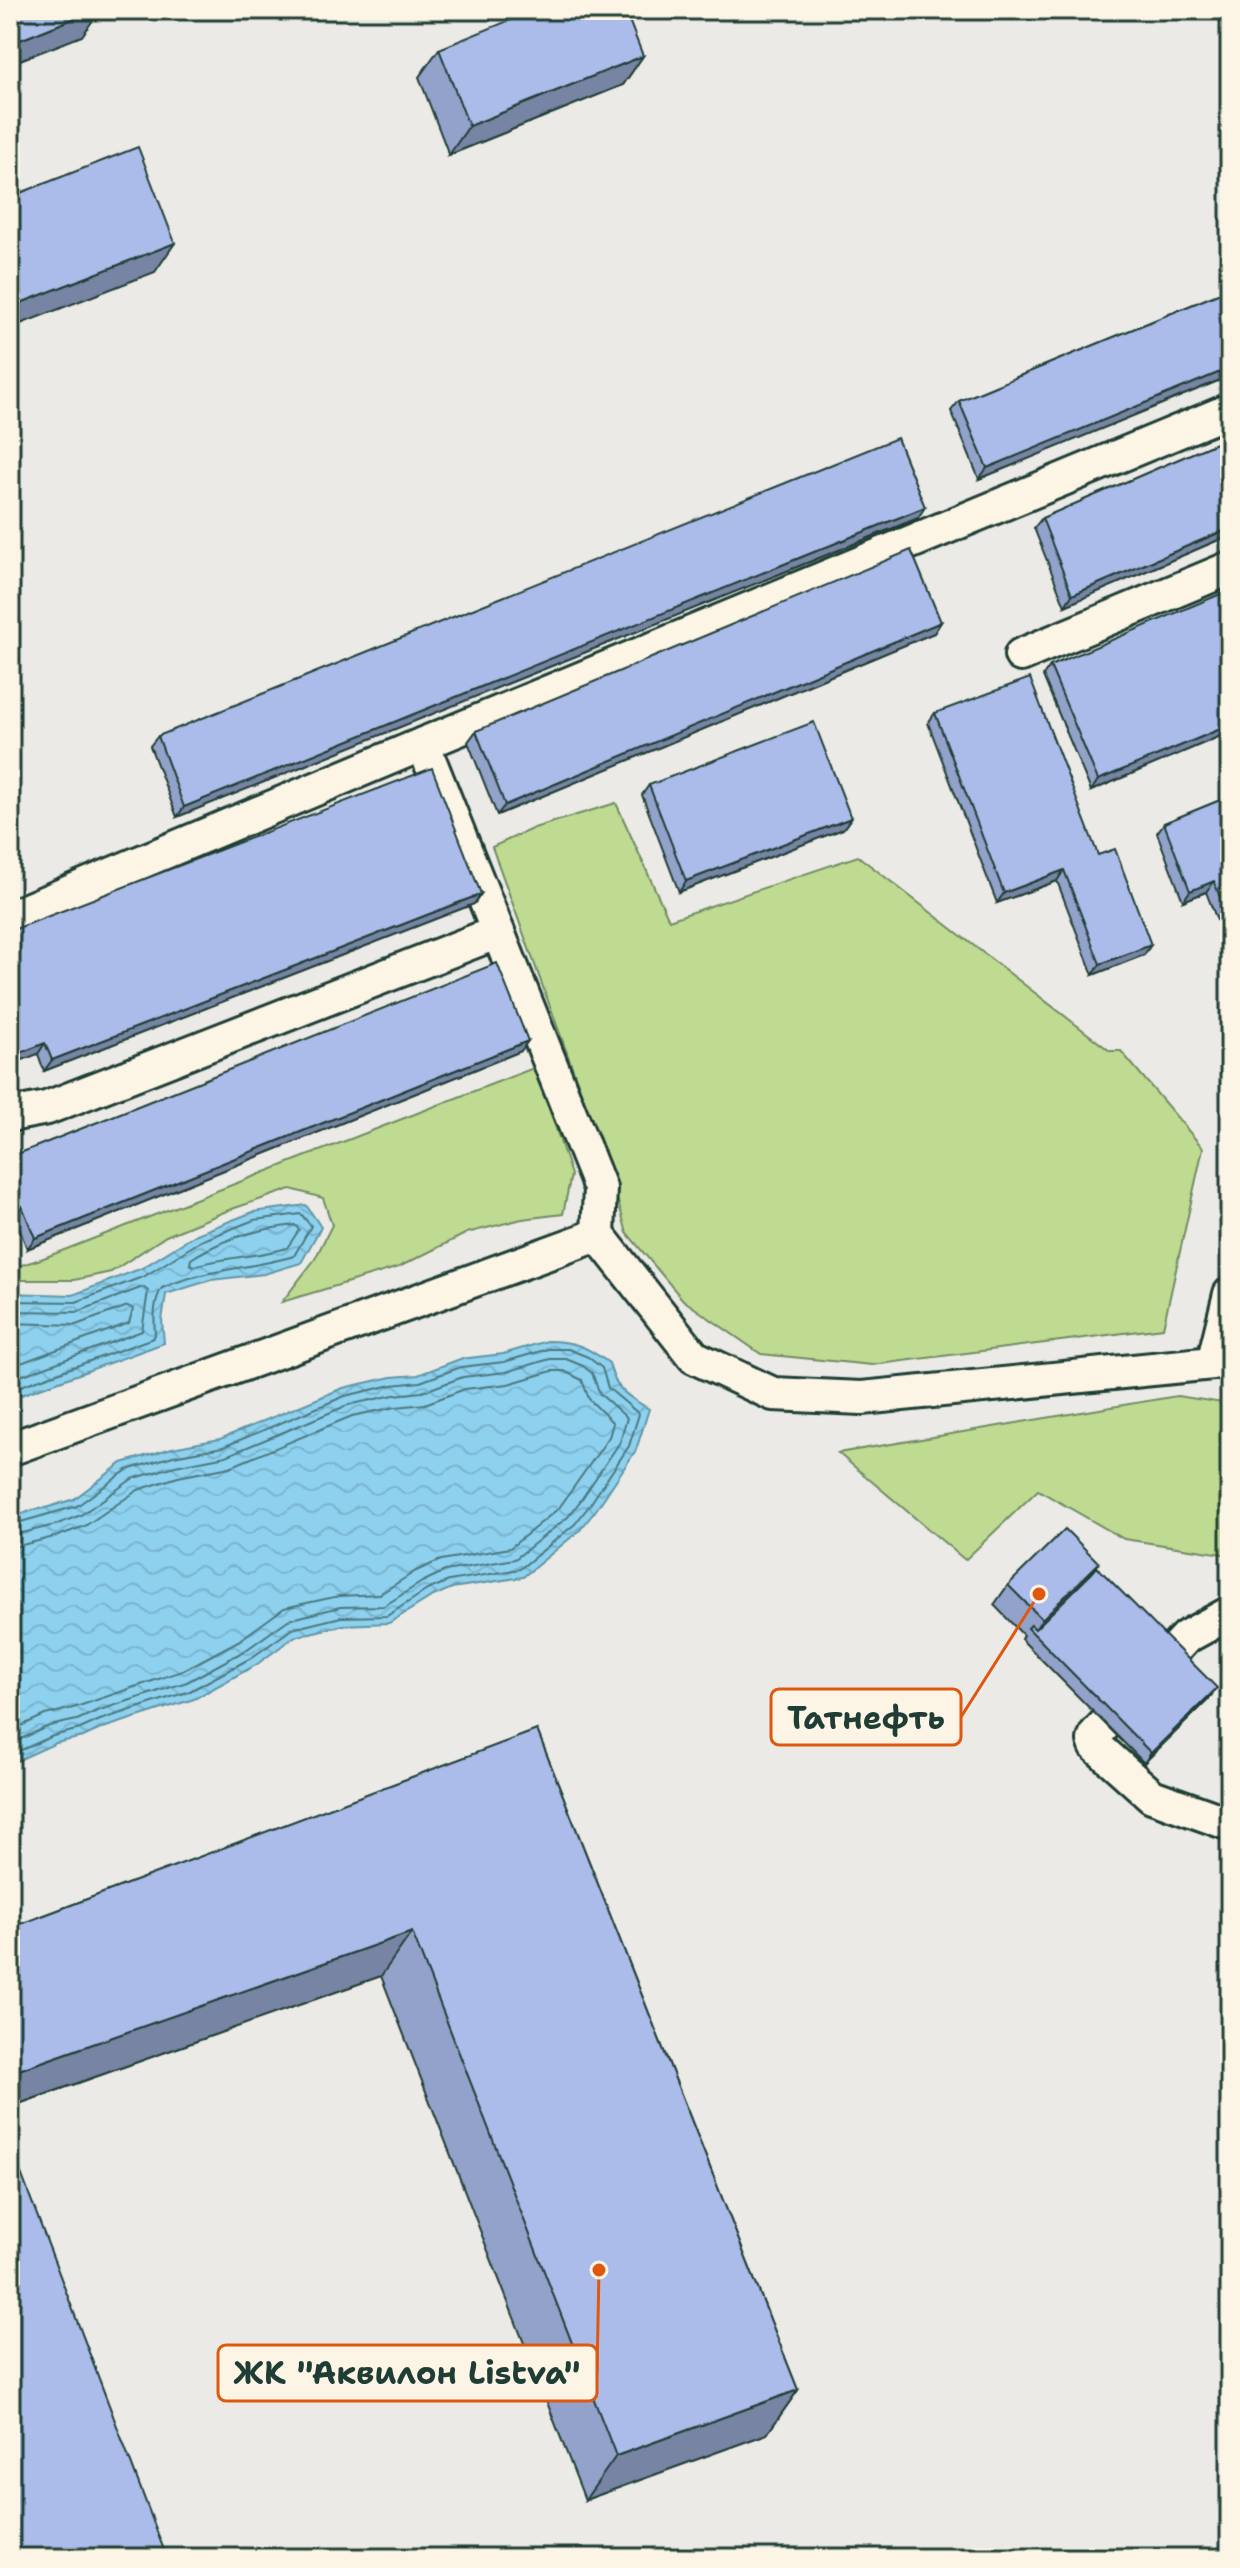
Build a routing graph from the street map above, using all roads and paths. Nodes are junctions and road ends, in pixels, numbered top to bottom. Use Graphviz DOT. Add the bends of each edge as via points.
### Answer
graph roads {
  1 [pos="1230,410"];
  2 [pos="1230,568"];
  3 [pos="1021,655"];
  4 [pos="423,744"];
  5 [pos="10,917"];
  6 [pos="498,932"];
  7 [pos="10,1115"];
  8 [pos="598,1235"];
  9 [pos="1230,1294"];
  10 [pos="10,1449"];
  11 [pos="1230,1613"];
  12 [pos="1230,1824"];
  1 -- 4 [label="lane"];
  2 -- 3 [label="lane"];
  4 -- 5 [label="lane"];
  4 -- 6 [label="lane"];
  6 -- 7 [label="lane" via="47,1108"];
  6 -- 8 [label="lane" via="600,1188"];
  8 -- 9 [label="lane" via="694,1357 773,1394 862,1398 1213,1363"];
  8 -- 10 [label="lane"];
  11 -- 12 [label="lane" via="1186,1637 1094,1740 1152,1796"];
}
